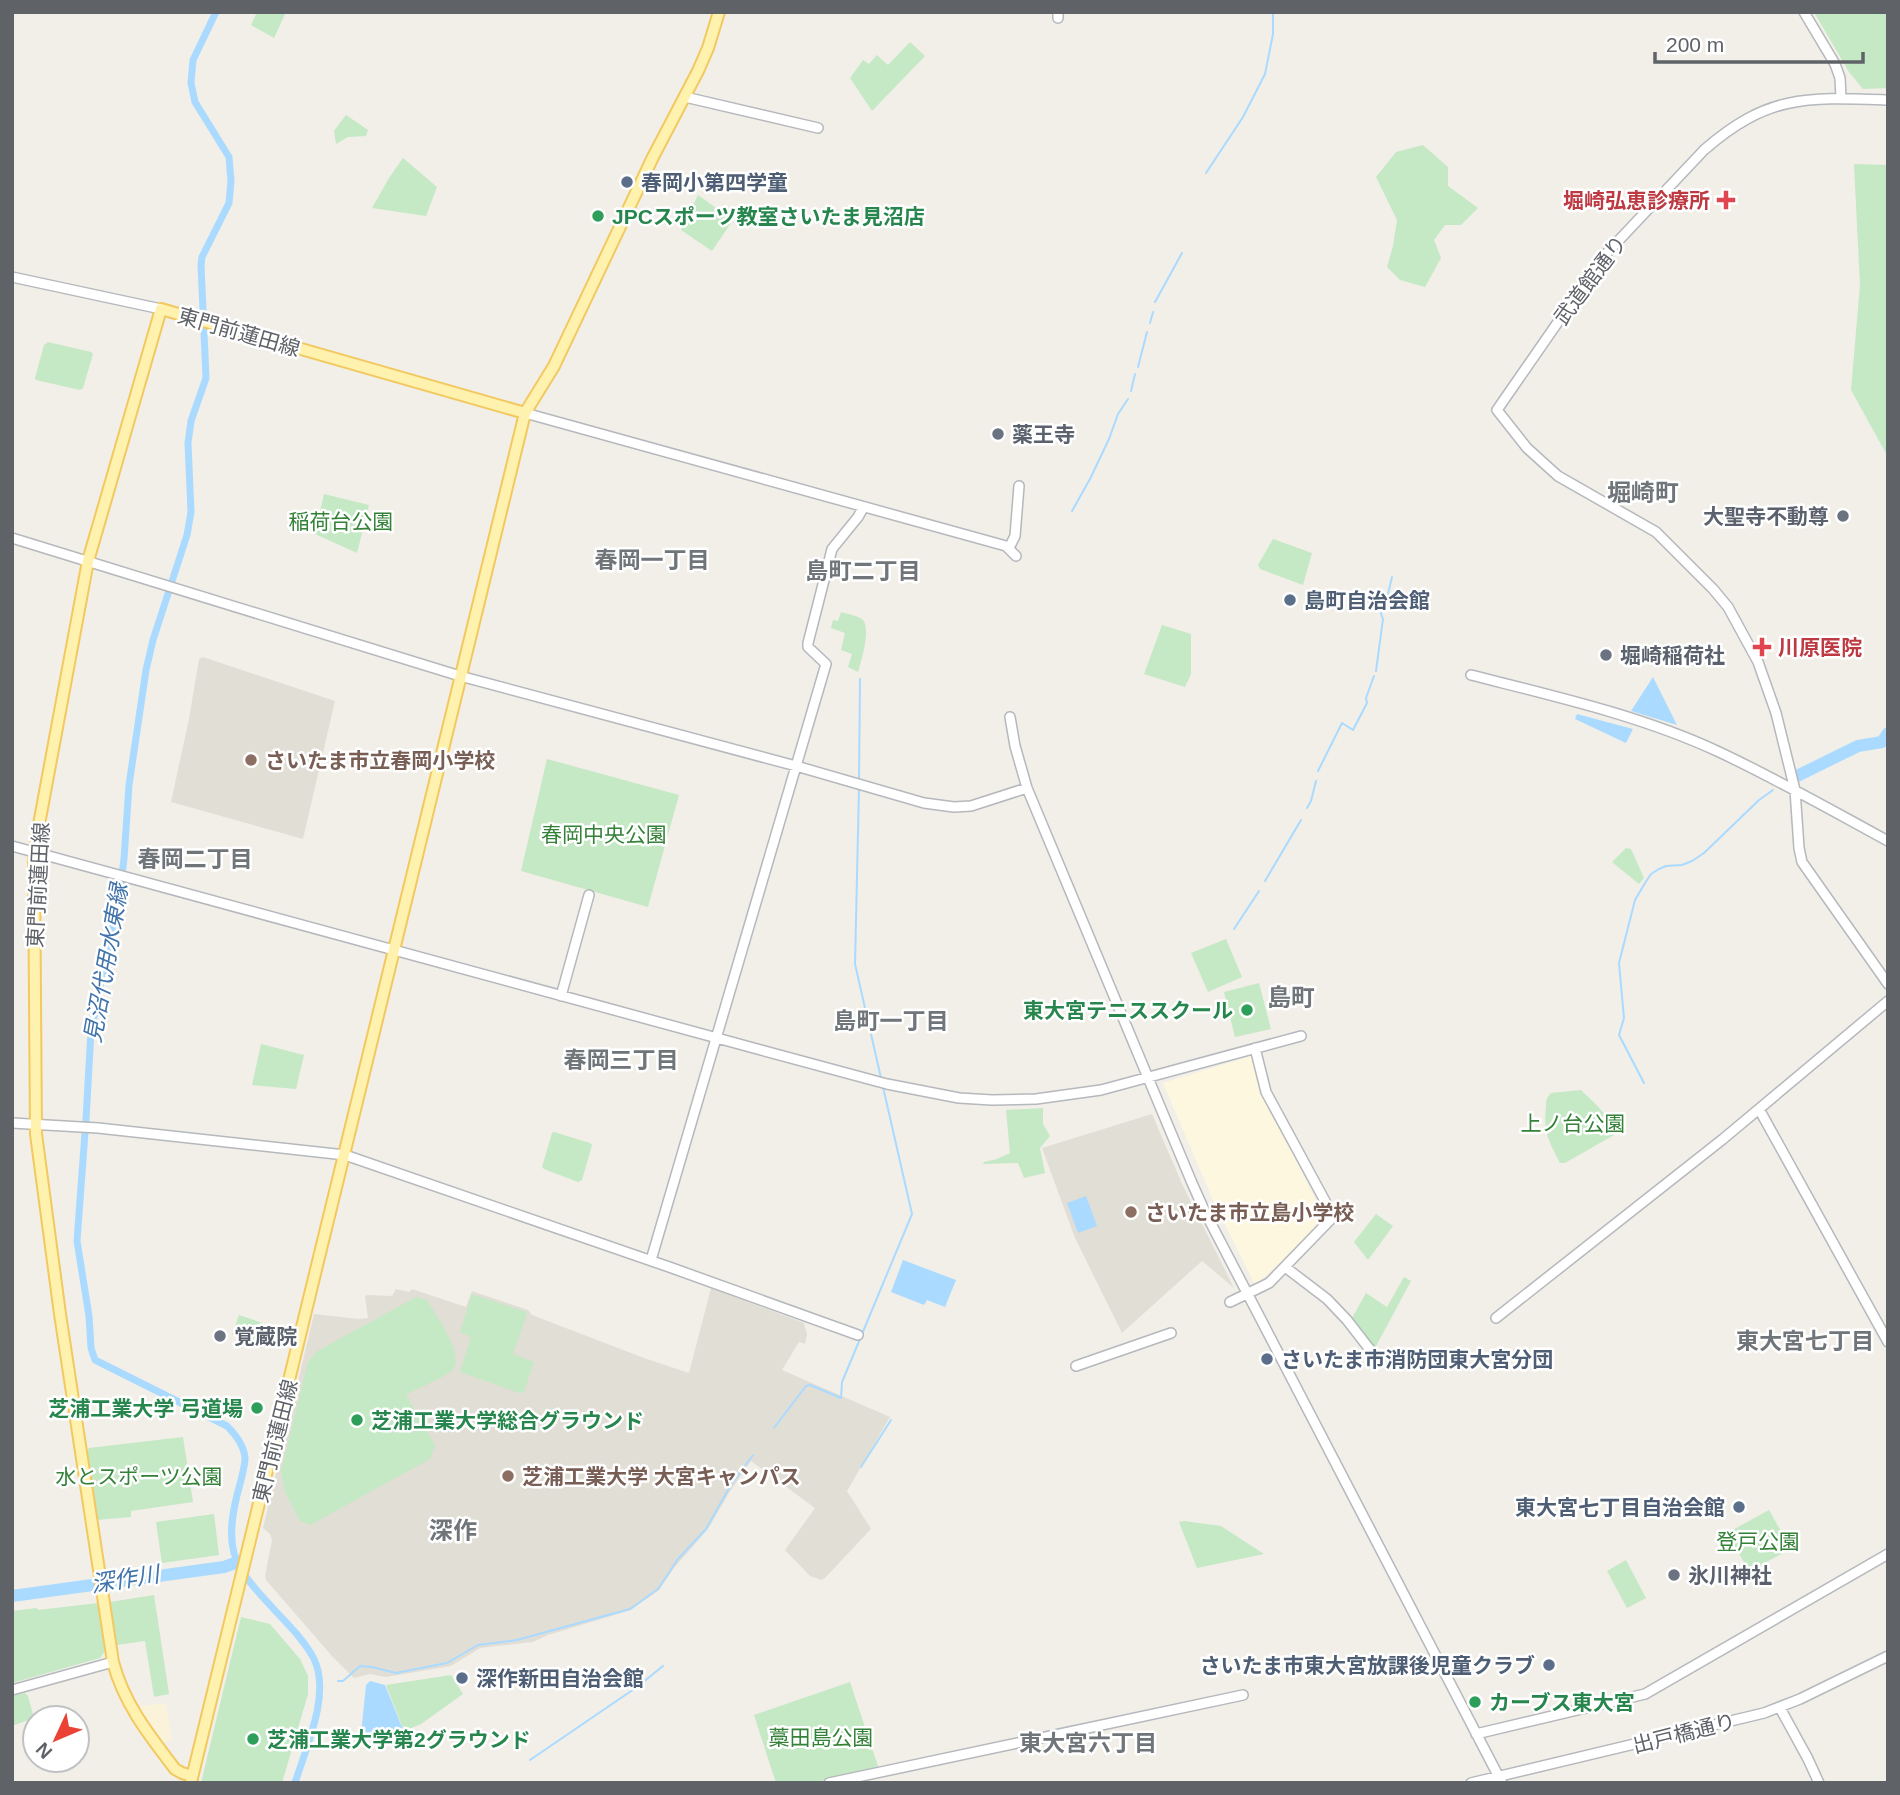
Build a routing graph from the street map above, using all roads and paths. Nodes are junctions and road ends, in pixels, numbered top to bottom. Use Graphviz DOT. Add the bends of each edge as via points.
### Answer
graph roads {
  1 [pos="719,12"];
  2 [pos="1804,12"];
  3 [pos="685,97"];
  4 [pos="1841,98"];
  5 [pos="1888,100"];
  6 [pos="818,128"];
  7 [pos="12,277"];
  8 [pos="161,309"];
  9 [pos="525,413"];
  10 [pos="1019,486"];
  11 [pos="863,508"];
  12 [pos="12,538"];
  13 [pos="1009,548"];
  14 [pos="1016,556"];
  15 [pos="88,561"];
  16 [pos="460,676"];
  17 [pos="1471,676"];
  18 [pos="1010,717"];
  19 [pos="796,766"];
  20 [pos="1027,788"];
  21 [pos="1795,790"];
  22 [pos="1888,841"];
  23 [pos="12,846"];
  24 [pos="35,852"];
  25 [pos="589,895"];
  26 [pos="394,949"];
  27 [pos="1888,984"];
  28 [pos="561,996"];
  29 [pos="1888,1001"];
  30 [pos="1301,1036"];
  31 [pos="716,1038"];
  32 [pos="1255,1048"];
  33 [pos="1148,1076"];
  34 [pos="1759,1109"];
  35 [pos="12,1123"];
  36 [pos="35,1124"];
  37 [pos="345,1155"];
  38 [pos="651,1260"];
  39 [pos="1285,1267"];
  40 [pos="1248,1294"];
  41 [pos="1230,1302"];
  42 [pos="1496,1318"];
  43 [pos="1171,1333"];
  44 [pos="858,1335"];
  45 [pos="1888,1342"];
  46 [pos="1378,1360"];
  47 [pos="1076,1366"];
  48 [pos="1888,1554"];
  49 [pos="1888,1656"];
  50 [pos="113,1662"];
  51 [pos="12,1690"];
  52 [pos="1243,1695"];
  53 [pos="1780,1708"];
  54 [pos="1476,1734"];
  55 [pos="192,1779"];
  56 [pos="1500,1779"];
  57 [pos="829,1783"];
  58 [pos="1471,1783"];
  59 [pos="1819,1783"];
  1 -- 3 [label="main road, 東門前蓮田線"];
  2 -- 4 [label="street" via="1835,64"];
  3 -- 6 [label="street"];
  3 -- 9 [label="main road, 東門前蓮田線" via="554,366"];
  4 -- 5 [label="street, 武道館通り"];
  4 -- 21 [label="street, 武道館通り" via="1803,99 1759,111 1704,150 1603,257 1497,410 1549,469 1656,531 1722,599 1764,677"];
  7 -- 8 [label="street"];
  8 -- 9 [label="main road, 東門前蓮田線"];
  8 -- 15 [label="main road, 東門前蓮田線"];
  9 -- 11 [label="street"];
  9 -- 16 [label="main road, 東門前蓮田線"];
  10 -- 13 [label="street" via="1015,537"];
  11 -- 13 [label="street"];
  11 -- 19 [label="street" via="832,549 818,600 808,647 826,664"];
  12 -- 15 [label="street"];
  13 -- 14 [label="street"];
  15 -- 16 [label="street"];
  15 -- 24 [label="main road, 東門前蓮田線"];
  16 -- 19 [label="street"];
  16 -- 26 [label="main road, 東門前蓮田線"];
  17 -- 21 [label="street" via="1577,702 1681,736"];
  18 -- 20 [label="street"];
  19 -- 20 [label="street" via="940,806 971,806"];
  19 -- 31 [label="street"];
  20 -- 33 [label="street"];
  21 -- 22 [label="street"];
  21 -- 27 [label="street" via="1802,862"];
  23 -- 24 [label="street"];
  24 -- 26 [label="street"];
  24 -- 36 [label="main road, 東門前蓮田線"];
  25 -- 28 [label="street"];
  26 -- 28 [label="street"];
  26 -- 37 [label="main road, 東門前蓮田線"];
  28 -- 31 [label="street"];
  29 -- 34 [label="street"];
  30 -- 32 [label="street"];
  31 -- 33 [label="street" via="887,1084 959,1098 1036,1099 1101,1090"];
  31 -- 38 [label="street"];
  32 -- 33 [label="street"];
  32 -- 39 [label="street" via="1266,1092 1332,1214"];
  33 -- 40 [label="street" via="1201,1202"];
  34 -- 42 [label="street"];
  34 -- 45 [label="street"];
  35 -- 36 [label="street"];
  36 -- 37 [label="street"];
  36 -- 50 [label="main road, 東門前蓮田線"];
  37 -- 38 [label="street"];
  37 -- 55 [label="main road, 東門前蓮田線"];
  38 -- 44 [label="street"];
  39 -- 40 [label="street" via="1265,1286"];
  39 -- 46 [label="street" via="1327,1299"];
  40 -- 41 [label="street"];
  40 -- 54 [label="street"];
  43 -- 47 [label="street"];
  48 -- 54 [label="street" via="1645,1694"];
  49 -- 53 [label="street, 出戸橋通り"];
  50 -- 51 [label="street"];
  50 -- 55 [label="main road, 東門前蓮田線" via="122,1690 144,1728 175,1769"];
  52 -- 57 [label="street"];
  53 -- 56 [label="street, 出戸橋通り"];
  53 -- 59 [label="street"];
  54 -- 56 [label="street"];
  56 -- 58 [label="street, 出戸橋通り"];
}
